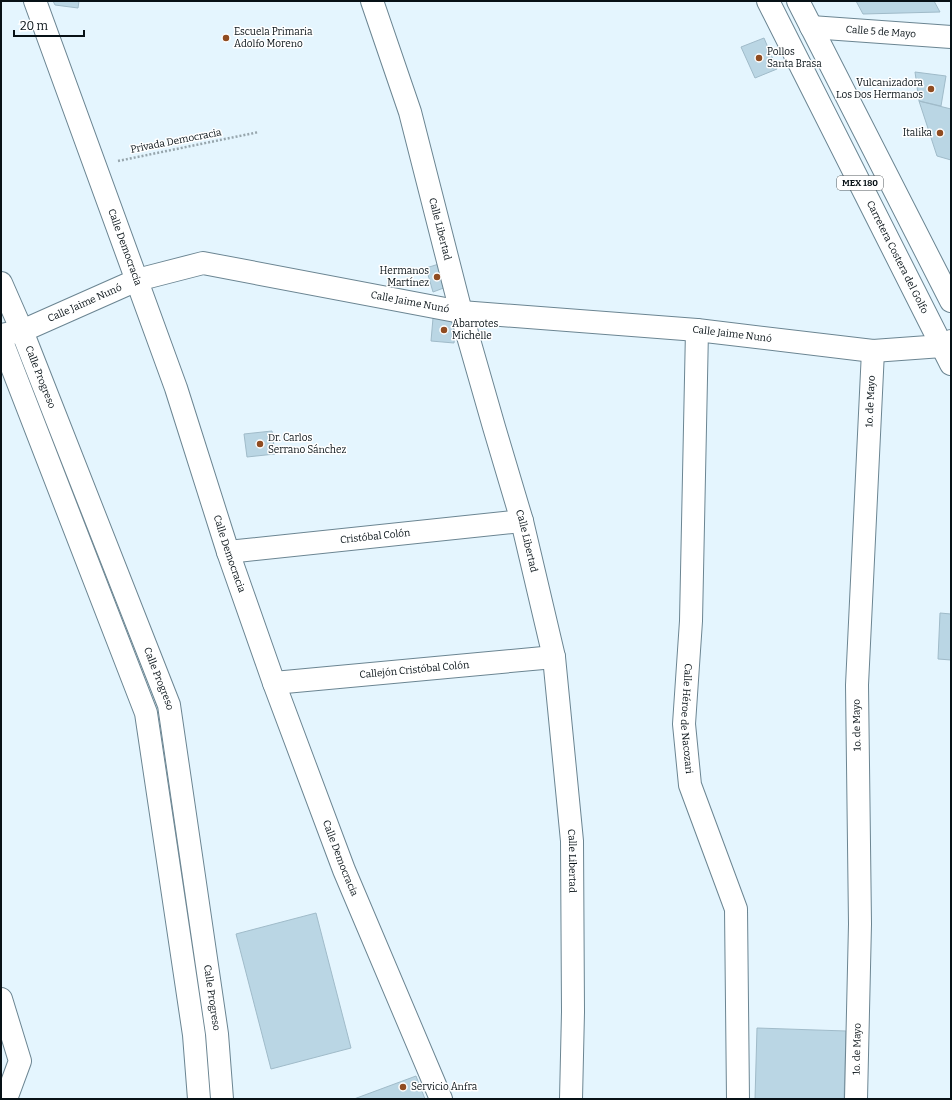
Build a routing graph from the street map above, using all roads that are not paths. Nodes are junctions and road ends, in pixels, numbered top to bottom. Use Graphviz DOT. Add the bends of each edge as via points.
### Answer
graph roads {
  1 [pos="35,1"];
  2 [pos="372,1"];
  3 [pos="768,1"];
  4 [pos="798,1"];
  5 [pos="811,27"];
  6 [pos="951,37"];
  7 [pos="137,280"];
  8 [pos="1,282"];
  9 [pos="950,294"];
  10 [pos="461,312"];
  11 [pos="697,330"];
  12 [pos="11,333"];
  13 [pos="1,339"];
  14 [pos="948,350"];
  15 [pos="874,351"];
  16 [pos="522,521"];
  17 [pos="228,552"];
  18 [pos="554,657"];
  19 [pos="274,683"];
  20 [pos="169,705"];
  21 [pos="146,713"];
  22 [pos="1,999"];
  23 [pos="6,1099"];
  24 [pos="199,1099"];
  25 [pos="222,1099"];
  26 [pos="441,1099"];
  27 [pos="571,1099"];
  28 [pos="738,1099"];
  29 [pos="856,1099"];
  1 -- 7 [label="street, Calle Democracia"];
  2 -- 10 [label="street, Calle Libertad" via="410,112"];
  3 -- 14 [label="street, Carretera Costera del Golfo / MEX 180"];
  4 -- 5 [label="street, MEX 180"];
  5 -- 6 [label="street, Calle 5 de Mayo"];
  5 -- 9 [label="street, MEX 180"];
  7 -- 10 [label="street, Calle Jaime Nunó" via="203,263"];
  7 -- 12 [label="street, Calle Jaime Nunó"];
  7 -- 17 [label="street, Calle Democracia" via="176,388"];
  8 -- 12 [label="street, Calle Progreso"];
  10 -- 11 [label="street, Calle Jaime Nunó"];
  10 -- 16 [label="street, Calle Libertad"];
  11 -- 15 [label="street, Calle Jaime Nunó"];
  11 -- 28 [label="street, Calle Héroe de Nacozari" via="691,621 684,724 690,785 736,909"];
  12 -- 20 [label="street, Calle Progreso"];
  13 -- 21 [label="street"];
  14 -- 15 [label="street, Calle Jaime Nunó"];
  15 -- 29 [label="street, 1o. de Mayo" via="857,685 860,924"];
  16 -- 17 [label="street, Cristóbal Colón"];
  16 -- 18 [label="street, Calle Libertad"];
  17 -- 19 [label="street, Calle Democracia"];
  18 -- 19 [label="street, Callejón Cristóbal Colón"];
  18 -- 27 [label="street, Calle Libertad" via="572,841"];
  19 -- 26 [label="street, Calle Democracia" via="344,870"];
  20 -- 21 [label="street"];
  20 -- 25 [label="street, Calle Progreso" via="217,1034"];
  21 -- 24 [label="street" via="194,1035"];
  22 -- 23 [label="street" via="20,1061"];
}
